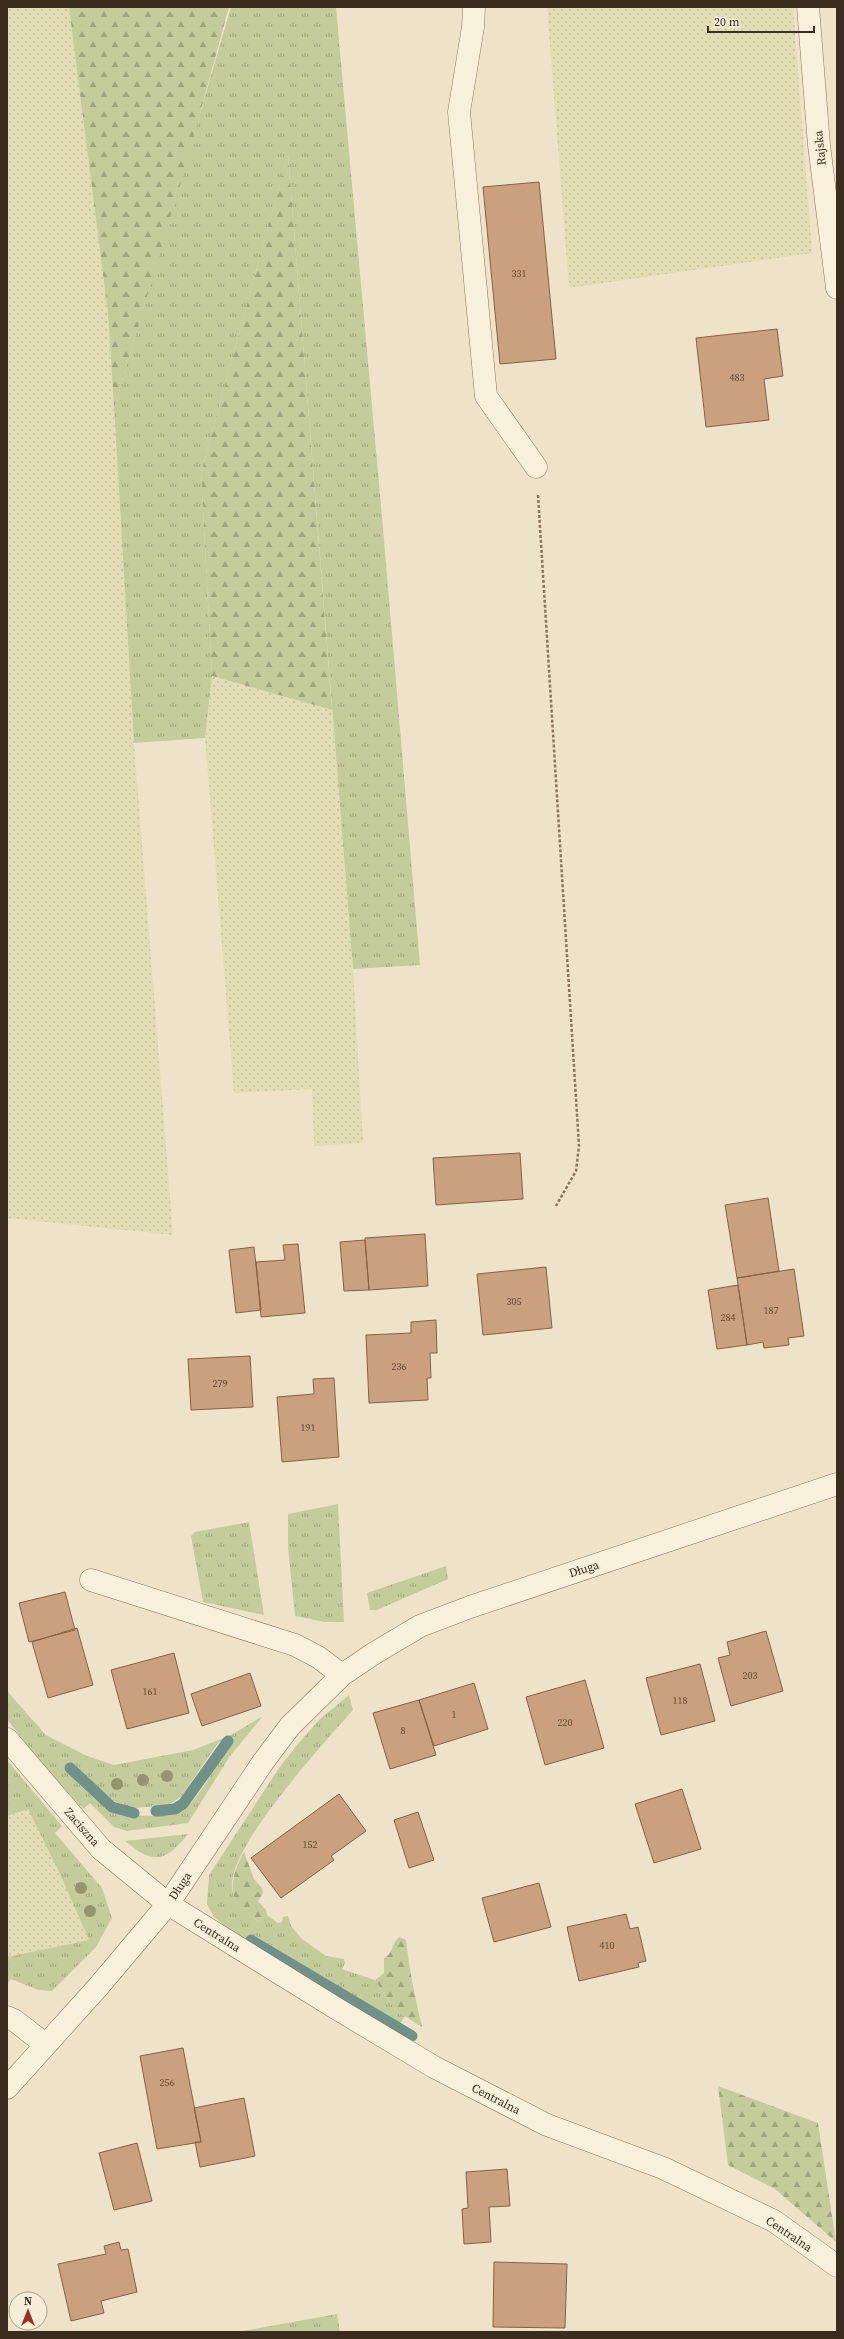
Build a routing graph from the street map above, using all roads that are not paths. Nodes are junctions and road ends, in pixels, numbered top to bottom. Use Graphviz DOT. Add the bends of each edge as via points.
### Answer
graph roads {
  1 [pos="474,7"];
  2 [pos="808,7"];
  3 [pos="837,288"];
  4 [pos="536,467"];
  5 [pos="837,1484"];
  6 [pos="91,1580"];
  7 [pos="342,1675"];
  8 [pos="7,1739"];
  9 [pos="168,1904"];
  10 [pos="7,2018"];
  11 [pos="45,2044"];
  12 [pos="7,2088"];
  13 [pos="837,2266"];
  1 -- 4 [label="street" via="459,112 486,396"];
  2 -- 3 [label="street, Rajska" via="819,145"];
  5 -- 7 [label="street, Długa" via="420,1626"];
  6 -- 7 [label="street" via="295,1645 318,1657"];
  7 -- 9 [label="street, Długa" via="290,1726"];
  8 -- 9 [label="street, Zaciszna" via="101,1849"];
  9 -- 11 [label="street, Długa" via="98,1987"];
  9 -- 13 [label="street, Centralna" via="434,2067 547,2125 663,2168 774,2221"];
  10 -- 11 [label="street" via="14,2020"];
  11 -- 12 [label="street, Długa"];
}
